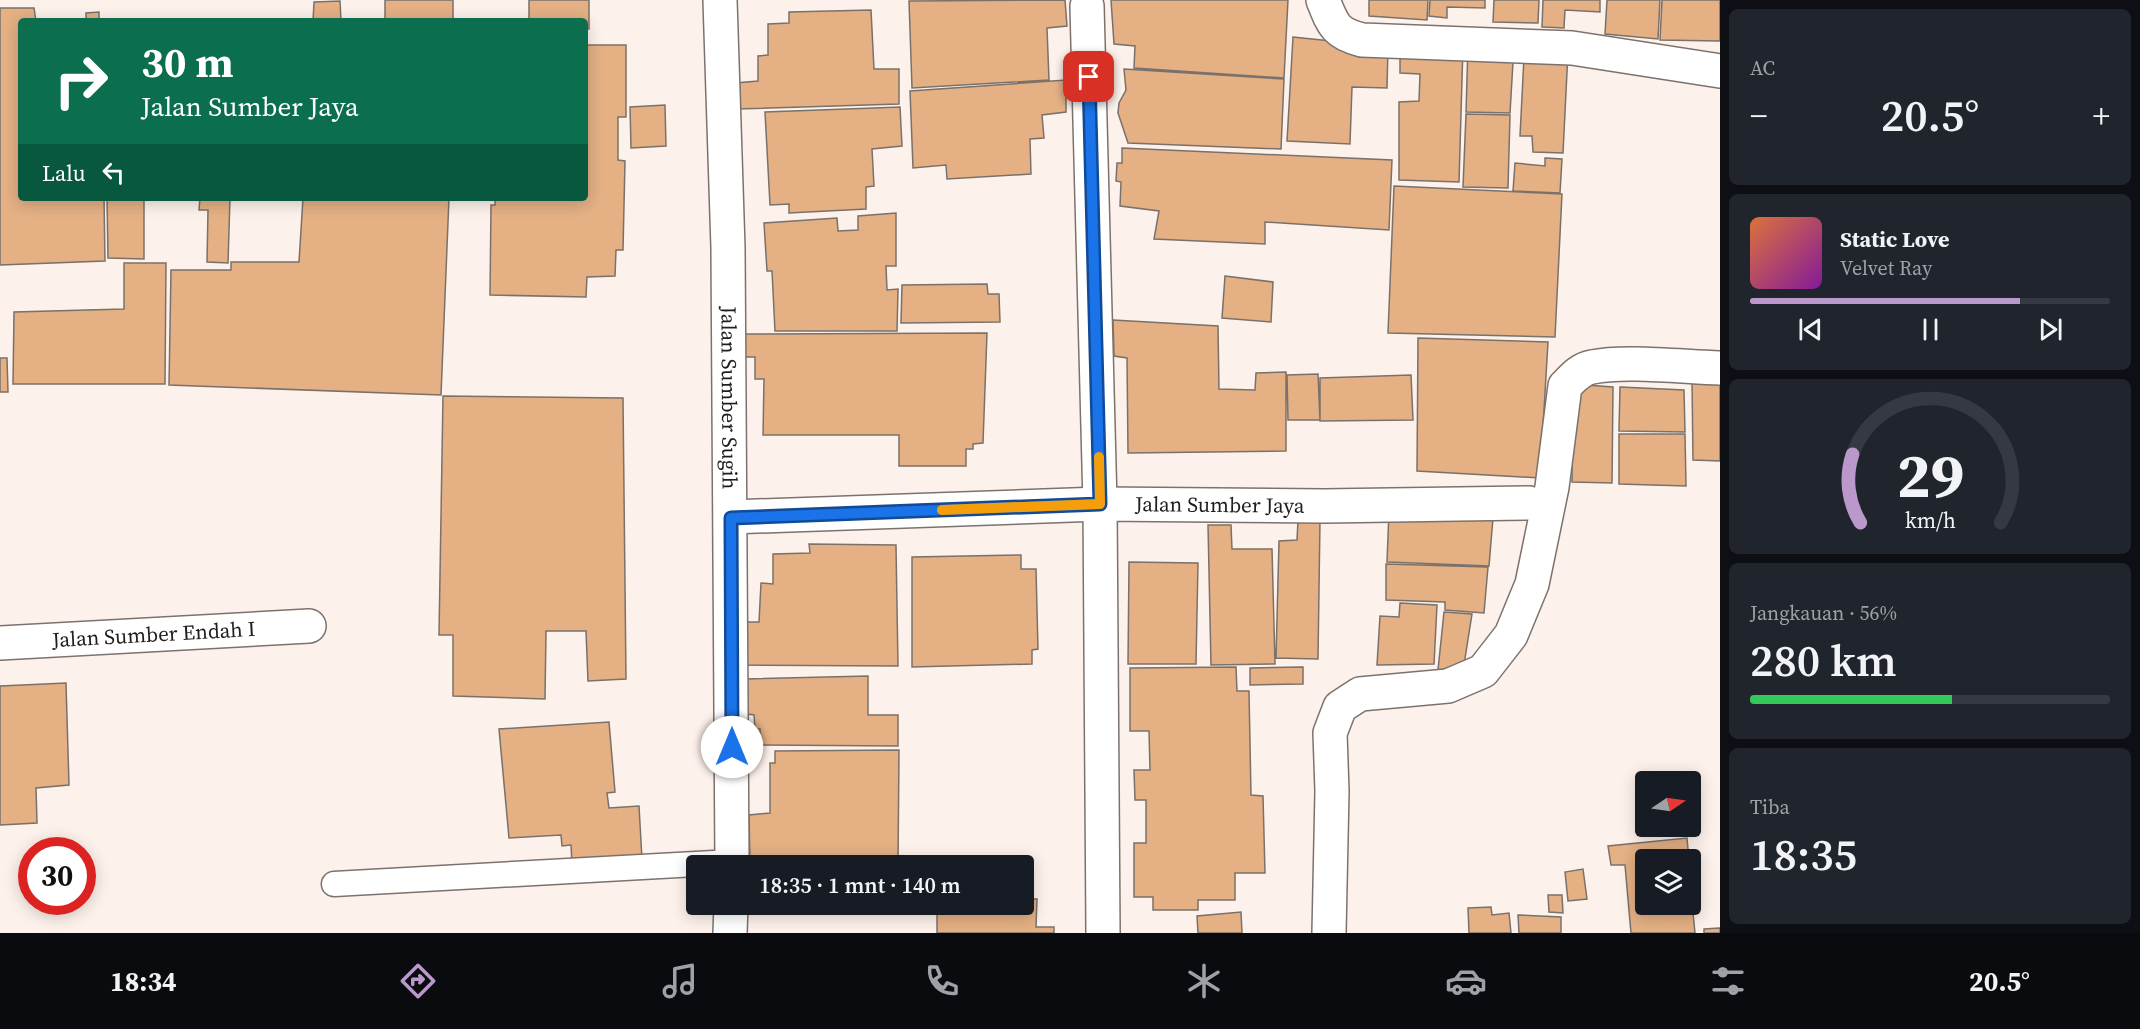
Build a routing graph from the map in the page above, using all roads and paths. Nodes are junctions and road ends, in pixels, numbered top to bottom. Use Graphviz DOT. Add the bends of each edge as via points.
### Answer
graph roads {
  1 [pos="720,0"];
  2 [pos="1323,0"];
  3 [pos="1087,6"];
  4 [pos="1720,71"];
  5 [pos="1720,368"];
  6 [pos="1529,503"];
  7 [pos="1100,504"];
  8 [pos="731,518"];
  9 [pos="309,626"];
  10 [pos="0,644"];
  11 [pos="732,855"];
  12 [pos="686,866"];
  13 [pos="334,884"];
  14 [pos="731,915"];
  15 [pos="730,933"];
  16 [pos="1103,933"];
  17 [pos="1329,933"];
  1 -- 8 [label="street, Jalan Sumber Sugih"];
  2 -- 4 [label="street" via="1338,31 1362,40 1572,48"];
  3 -- 7 [label="street"];
  5 -- 17 [label="street" via="1612,365 1590,367 1576,375 1565,386 1552,487 1532,584 1511,635 1483,671 1448,686 1360,694 1340,707 1330,734"];
  6 -- 7 [label="street, Jalan Sumber Jaya"];
  7 -- 8 [label="street, Jalan Sumber Jaya"];
  7 -- 16 [label="street"];
  8 -- 11 [label="street, Jalan Sumber Sugih"];
  9 -- 10 [label="street, Jalan Sumber Endah I"];
  12 -- 13 [label="lane"];
  14 -- 15 [label="street"];
}
